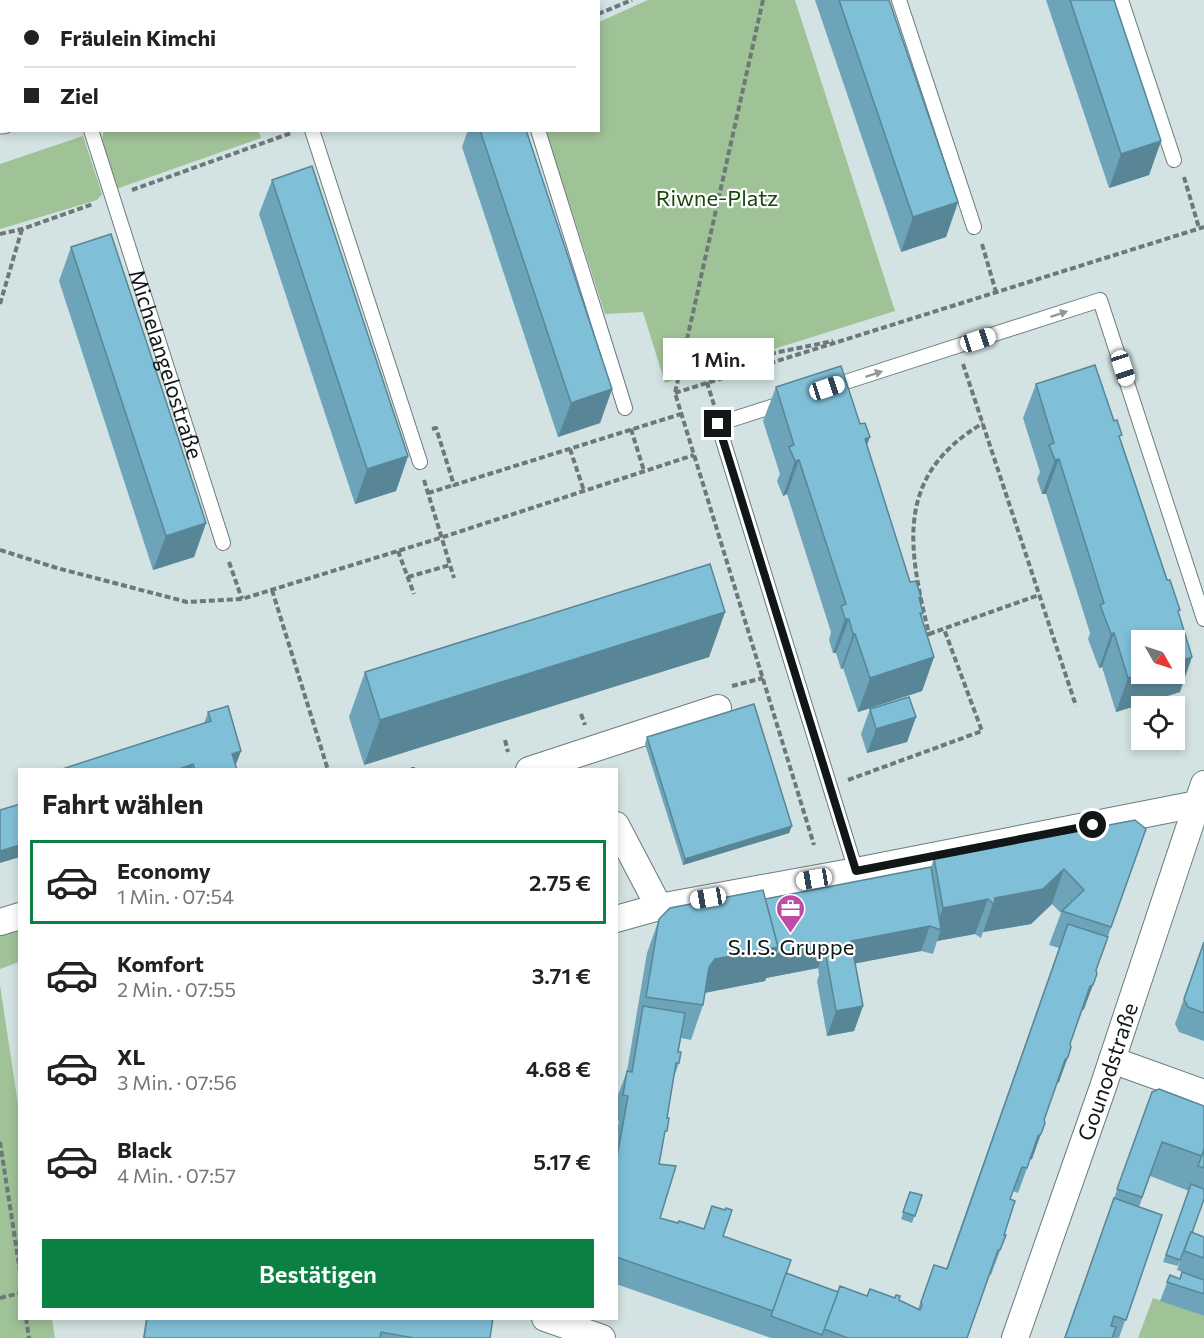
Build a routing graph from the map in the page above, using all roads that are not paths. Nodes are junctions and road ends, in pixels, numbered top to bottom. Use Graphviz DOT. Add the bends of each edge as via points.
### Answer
graph roads {
  1 [pos="899,0"];
  2 [pos="1122,0"];
  3 [pos="92,132"];
  4 [pos="313,132"];
  5 [pos="539,132"];
  6 [pos="1174,160"];
  7 [pos="974,227"];
  8 [pos="820,391"];
  9 [pos="798,398"];
  10 [pos="625,408"];
  11 [pos="420,462"];
  12 [pos="223,543"];
  13 [pos="1204,619"];
  14 [pos="721,698"];
  15 [pos="595,759"];
  16 [pos="541,768"];
  17 [pos="1200,794"];
  18 [pos="618,829"];
  19 [pos="856,871"];
  20 [pos="659,907"];
  21 [pos="18,917"];
  22 [pos="618,918"];
  23 [pos="0,922"];
  24 [pos="1112,1060"];
  25 [pos="1204,1093"];
  26 [pos="539,1320"];
  27 [pos="551,1320"];
  28 [pos="536,1338"];
  29 [pos="602,1338"];
  30 [pos="1015,1338"];
  1 -- 7 [label="lane"];
  2 -- 6 [label="lane"];
  3 -- 12 [label="lane, Michelangelostraße"];
  4 -- 11 [label="lane"];
  5 -- 10 [label="lane"];
  8 -- 13 [label="lane, one-way" via="1100,300"];
  9 -- 19 [label="lane" via="718,424"];
  14 -- 15 [label="street"];
  15 -- 16 [label="street"];
  17 -- 19 [label="street"];
  17 -- 24 [label="street, Gounodstraße"];
  18 -- 20 [label="street"];
  19 -- 20 [label="street"];
  20 -- 22 [label="street"];
  21 -- 23 [label="street"];
  24 -- 25 [label="street"];
  24 -- 30 [label="street, Gounodstraße"];
  26 -- 28 [label="street"];
  27 -- 29 [label="street"];
}
